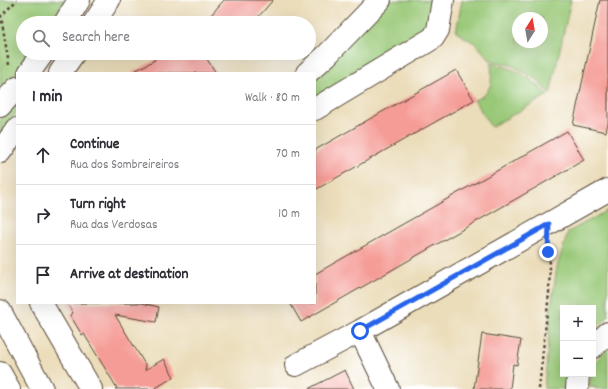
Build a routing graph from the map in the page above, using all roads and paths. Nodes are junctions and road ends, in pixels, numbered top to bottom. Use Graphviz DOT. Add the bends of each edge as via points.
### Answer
graph roads {
  1 [pos="16,0"];
  2 [pos="79,0"];
  3 [pos="109,0"];
  4 [pos="380,0"];
  5 [pos="443,0"];
  6 [pos="0,15"];
  7 [pos="69,16"];
  8 [pos="99,16"];
  9 [pos="38,60"];
  10 [pos="69,60"];
  11 [pos="30,72"];
  12 [pos="61,72"];
  13 [pos="308,72"];
  14 [pos="8,98"];
  15 [pos="316,107"];
  16 [pos="16,130"];
  17 [pos="0,152"];
  18 [pos="608,190"];
  19 [pos="549,224"];
  20 [pos="42,304"];
  21 [pos="0,311"];
  22 [pos="360,331"];
  23 [pos="608,333"];
  24 [pos="596,344"];
  25 [pos="296,364"];
  26 [pos="0,373"];
  27 [pos="578,377"];
  28 [pos="9,389"];
  29 [pos="42,389"];
  30 [pos="91,389"];
  31 [pos="388,389"];
  32 [pos="539,389"];
  33 [pos="577,389"];
  1 -- 6 [label="path"];
  2 -- 7 [label="street"];
  3 -- 8 [label="street"];
  4 -- 13 [label="street"];
  5 -- 15 [label="street" via="438,30 434,38"];
  6 -- 14 [label="path" via="12,78"];
  9 -- 11 [label="street"];
  10 -- 12 [label="street"];
  16 -- 17 [label="street"];
  18 -- 19 [label="street"];
  19 -- 22 [label="street"];
  19 -- 32 [label="path" via="549,293"];
  20 -- 30 [label="street"];
  21 -- 29 [label="street"];
  22 -- 25 [label="street"];
  22 -- 31 [label="street"];
  23 -- 24 [label="street"];
  26 -- 28 [label="street"];
  27 -- 33 [label="street"];
}
